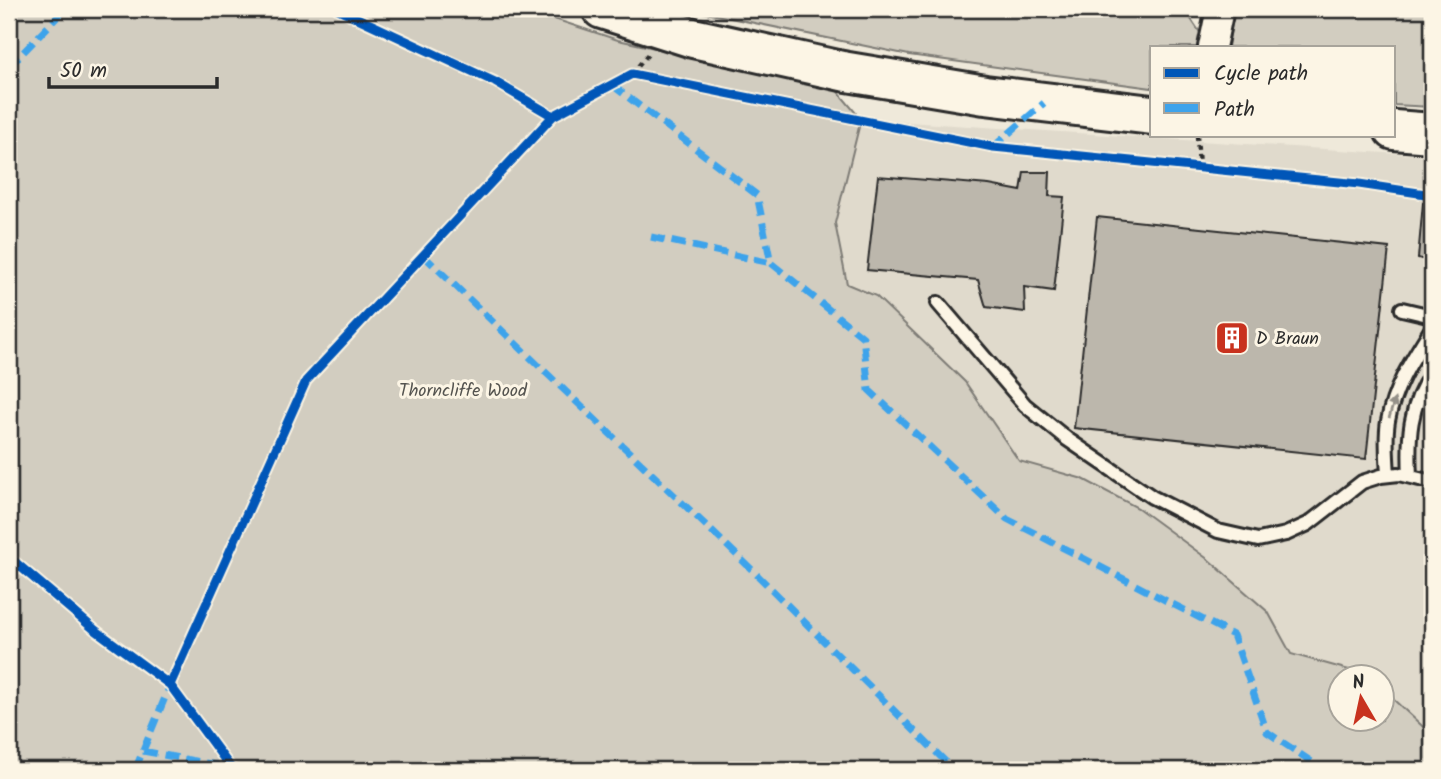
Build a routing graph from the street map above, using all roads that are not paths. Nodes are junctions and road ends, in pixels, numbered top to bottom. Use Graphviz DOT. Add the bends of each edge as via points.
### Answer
graph roads {
  1 [pos="602,9"];
  2 [pos="1220,9"];
  3 [pos="1212,46"];
  4 [pos="1150,115"];
  5 [pos="1396,130"];
  6 [pos="1432,132"];
  7 [pos="938,303"];
  8 [pos="1402,309"];
  9 [pos="1432,316"];
  10 [pos="1432,328"];
  11 [pos="1432,373"];
  12 [pos="1388,475"];
  13 [pos="1410,476"];
  14 [pos="1432,482"];
  1 -- 4 [label="highway" via="693,38 842,71 985,95"];
  2 -- 3 [label="street"];
  5 -- 6 [label="highway"];
  7 -- 12 [label="lane" via="1025,405 1152,497 1219,531 1258,540 1286,534 1308,524 1362,482"];
  8 -- 9 [label="lane"];
  12 -- 10 [label="lane, one-way" via="1391,406"];
  11 -- 13 [label="lane" via="1410,421"];
  12 -- 13 [label="lane"];
  13 -- 14 [label="lane"];
}
